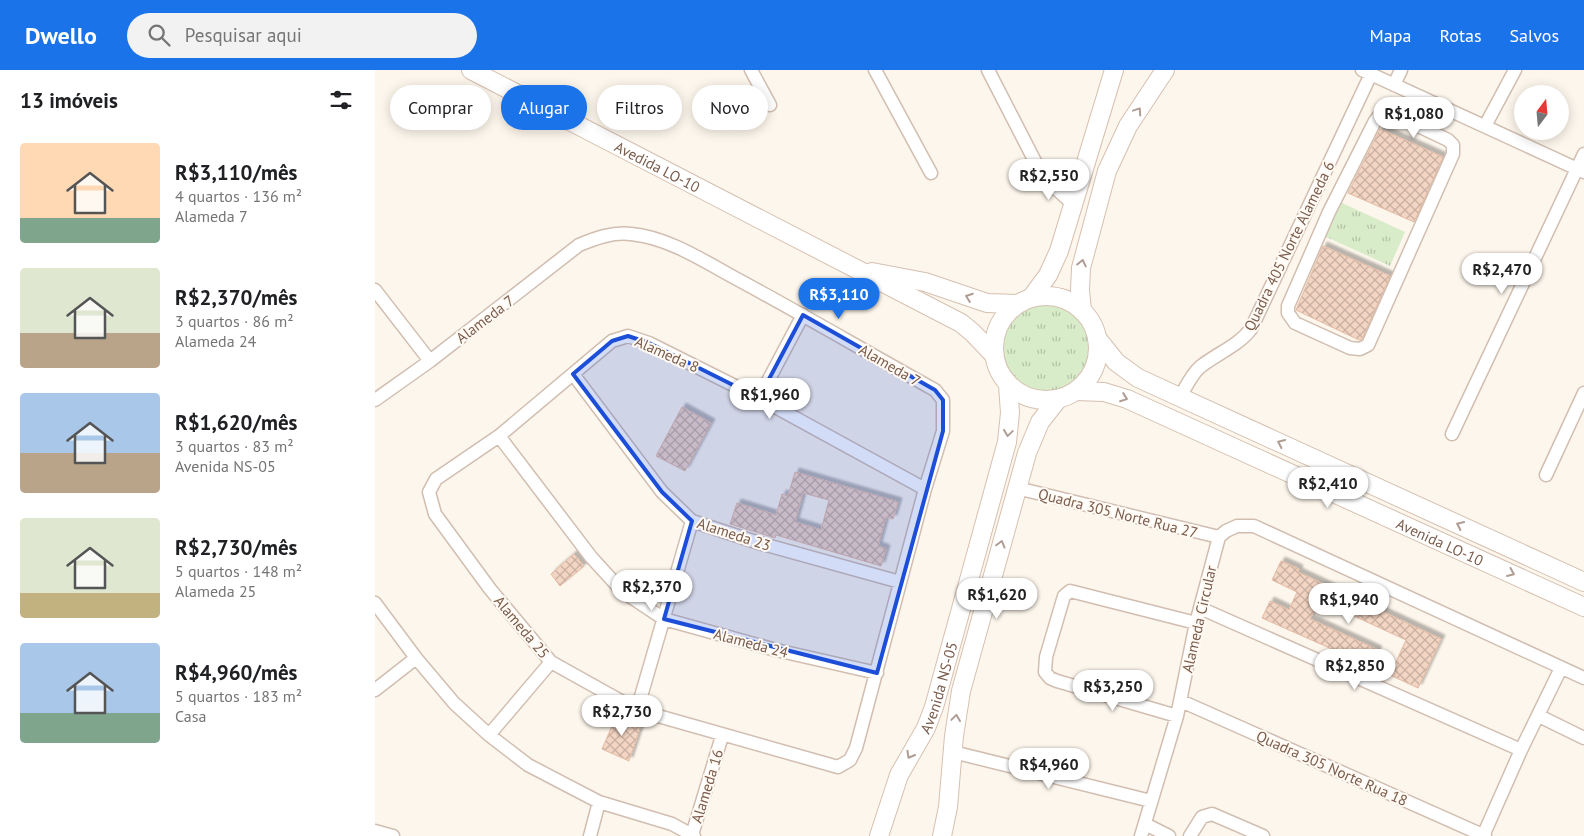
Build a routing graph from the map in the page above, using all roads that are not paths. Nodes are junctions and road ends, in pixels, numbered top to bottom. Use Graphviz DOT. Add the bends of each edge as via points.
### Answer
graph roads {
  1 [pos="471,70"];
  2 [pos="751,70"];
  3 [pos="875,70"];
  4 [pos="987,70"];
  5 [pos="1114,70"];
  6 [pos="1165,70"];
  7 [pos="1401,70"];
  8 [pos="1515,70"];
  9 [pos="1367,72"];
  10 [pos="1394,85"];
  11 [pos="770,105"];
  12 [pos="1485,126"];
  13 [pos="1584,154"];
  14 [pos="1580,170"];
  15 [pos="931,173"];
  16 [pos="1073,204"];
  17 [pos="1311,204"];
  18 [pos="1329,212"];
  19 [pos="844,264"];
  20 [pos="375,290"];
  21 [pos="1024,301"];
  22 [pos="1082,311"];
  23 [pos="803,315"];
  24 [pos="1097,338"];
  25 [pos="993,355"];
  26 [pos="430,361"];
  27 [pos="573,374"];
  28 [pos="1008,385"];
  29 [pos="1076,391"];
  30 [pos="1584,394"];
  31 [pos="1181,397"];
  32 [pos="759,398"];
  33 [pos="1058,399"];
  34 [pos="375,400"];
  35 [pos="1452,434"];
  36 [pos="499,436"];
  37 [pos="1546,475"];
  38 [pos="1017,488"];
  39 [pos="925,489"];
  40 [pos="435,514"];
  41 [pos="692,521"];
  42 [pos="1219,537"];
  43 [pos="900,582"];
  44 [pos="1584,582"];
  45 [pos="375,603"];
  46 [pos="1584,607"];
  47 [pos="1200,608"];
  48 [pos="665,619"];
  49 [pos="1196,623"];
  50 [pos="416,658"];
  51 [pos="551,662"];
  52 [pos="1561,668"];
  53 [pos="877,673"];
  54 [pos="1584,678"];
  55 [pos="375,690"];
  56 [pos="1181,701"];
  57 [pos="637,710"];
  58 [pos="1177,716"];
  59 [pos="1539,716"];
  60 [pos="489,735"];
  61 [pos="722,736"];
  62 [pos="1584,738"];
  63 [pos="1521,750"];
  64 [pos="953,752"];
  65 [pos="838,767"];
  66 [pos="1151,801"];
  67 [pos="599,802"];
  68 [pos="1143,830"];
  69 [pos="375,831"];
  70 [pos="393,836"];
  71 [pos="590,836"];
  72 [pos="693,836"];
  73 [pos="879,836"];
  74 [pos="942,836"];
  75 [pos="1169,836"];
  76 [pos="1190,836"];
  77 [pos="1263,836"];
  78 [pos="1484,836"];
  1 -- 19 [label="street, Avedida LO-10"];
  2 -- 11 [label="street"];
  3 -- 15 [label="street"];
  4 -- 16 [label="street" via="1043,177"];
  5 -- 16 [label="street"];
  22 -- 6 [label="street, one-way" via="1081,268 1109,165 1128,126"];
  7 -- 10 [label="street"];
  8 -- 12 [label="street"];
  9 -- 10 [label="street"];
  9 -- 17 [label="street, Quadra 405 Norte Alameda 6"];
  10 -- 12 [label="street"];
  12 -- 14 [label="street"];
  13 -- 14 [label="street"];
  14 -- 35 [label="street"];
  16 -- 21 [label="street" via="1052,268"];
  17 -- 18 [label="street"];
  17 -- 31 [label="street, Quadra 405 Norte Alameda 6" via="1251,329 1199,368"];
  18 -- 18 [label="street" via="1379,116 1391,113 1453,145 1453,154 1395,287 1368,345 1360,349 1350,348 1295,324 1288,312"];
  21 -- 19 [label="street, Avedida LO-10, one-way" via="982,301 925,282 868,272"];
  19 -- 25 [label="street, Avedida LO-10" via="965,326"];
  20 -- 26 [label="street"];
  21 -- 22 [label="street" via="1056,297"];
  21 -- 25 [label="street" via="1004,316 998,326"];
  22 -- 24 [label="street" via="1092,323"];
  23 -- 26 [label="street, Alameda 7" via="697,258 654,239 617,234 579,245"];
  23 -- 32 [label="street"];
  23 -- 39 [label="street, Alameda 7" via="935,390 943,400 943,431"];
  24 -- 29 [label="street, Avenida NS-05" via="1098,354 1093,370"];
  24 -- 31 [label="street, Avenida LO-10" via="1130,373"];
  25 -- 28 [label="street, Avenida NS-05" via="998,371"];
  26 -- 34 [label="street, Alameda 7"];
  27 -- 32 [label="street, Alameda 8" via="612,341 629,336"];
  27 -- 36 [label="street, Alameda 8"];
  27 -- 41 [label="street, Alameda 23" via="662,492"];
  28 -- 33 [label="street, Avenida NS-05" via="1035,399"];
  28 -- 73 [label="street, Avenida NS-05, one-way" via="1007,442 934,707 899,774"];
  29 -- 33 [label="street, Avenida NS-05"];
  29 -- 46 [label="street, Avenida LO-10, one-way" via="1104,392 1127,399"];
  30 -- 37 [label="street"];
  44 -- 31 [label="street, Avenida LO-10, one-way"];
  32 -- 39 [label="street, Alameda 8"];
  33 -- 38 [label="street, Avenida NS-05" via="1037,426"];
  36 -- 40 [label="street, Alameda 8" via="431,484 429,498"];
  36 -- 48 [label="street, Alameda 24" via="591,557 622,591"];
  38 -- 42 [label="street, Quadra 305 Norte Rua 27"];
  64 -- 38 [label="street, Avenida NS-05, one-way" via="963,684"];
  39 -- 43 [label="street, Alameda 7"];
  40 -- 51 [label="street, Alameda 25"];
  41 -- 43 [label="street, Alameda 23"];
  41 -- 48 [label="street"];
  42 -- 47 [label="street, Alameda Circular"];
  42 -- 52 [label="street" via="1237,526 1254,526"];
  43 -- 53 [label="street, Alameda 7"];
  45 -- 50 [label="street"];
  47 -- 49 [label="street, Alameda Circular"];
  47 -- 63 [label="street"];
  48 -- 53 [label="street, Alameda 24" via="776,650"];
  48 -- 57 [label="street"];
  49 -- 56 [label="street, Alameda Circular"];
  49 -- 58 [label="street" via="1070,591 1064,596 1046,657 1045,672 1050,678"];
  50 -- 55 [label="street"];
  50 -- 60 [label="street" via="454,703"];
  51 -- 57 [label="street, Alameda 25"];
  51 -- 60 [label="street"];
  52 -- 54 [label="street"];
  52 -- 59 [label="street"];
  53 -- 65 [label="street, Alameda 7" via="853,755"];
  56 -- 58 [label="street, Alameda Circular"];
  56 -- 78 [label="street, Quadra 305 Norte Rua 18"];
  57 -- 61 [label="street, Alameda 25"];
  58 -- 66 [label="street, Alameda Circular"];
  59 -- 62 [label="street"];
  59 -- 63 [label="street"];
  60 -- 67 [label="street" via="528,765"];
  61 -- 65 [label="street, Alameda 25"];
  61 -- 72 [label="street, Alameda 16"];
  63 -- 78 [label="street"];
  64 -- 66 [label="street"];
  64 -- 74 [label="street, Avenida NS-05" via="949,807"];
  66 -- 68 [label="street, Alameda Circular"];
  67 -- 71 [label="street"];
  67 -- 72 [label="street" via="672,824"];
  68 -- 75 [label="street"];
  69 -- 70 [label="street"];
  76 -- 77 [label="street" via="1202,817 1212,814"];
}
